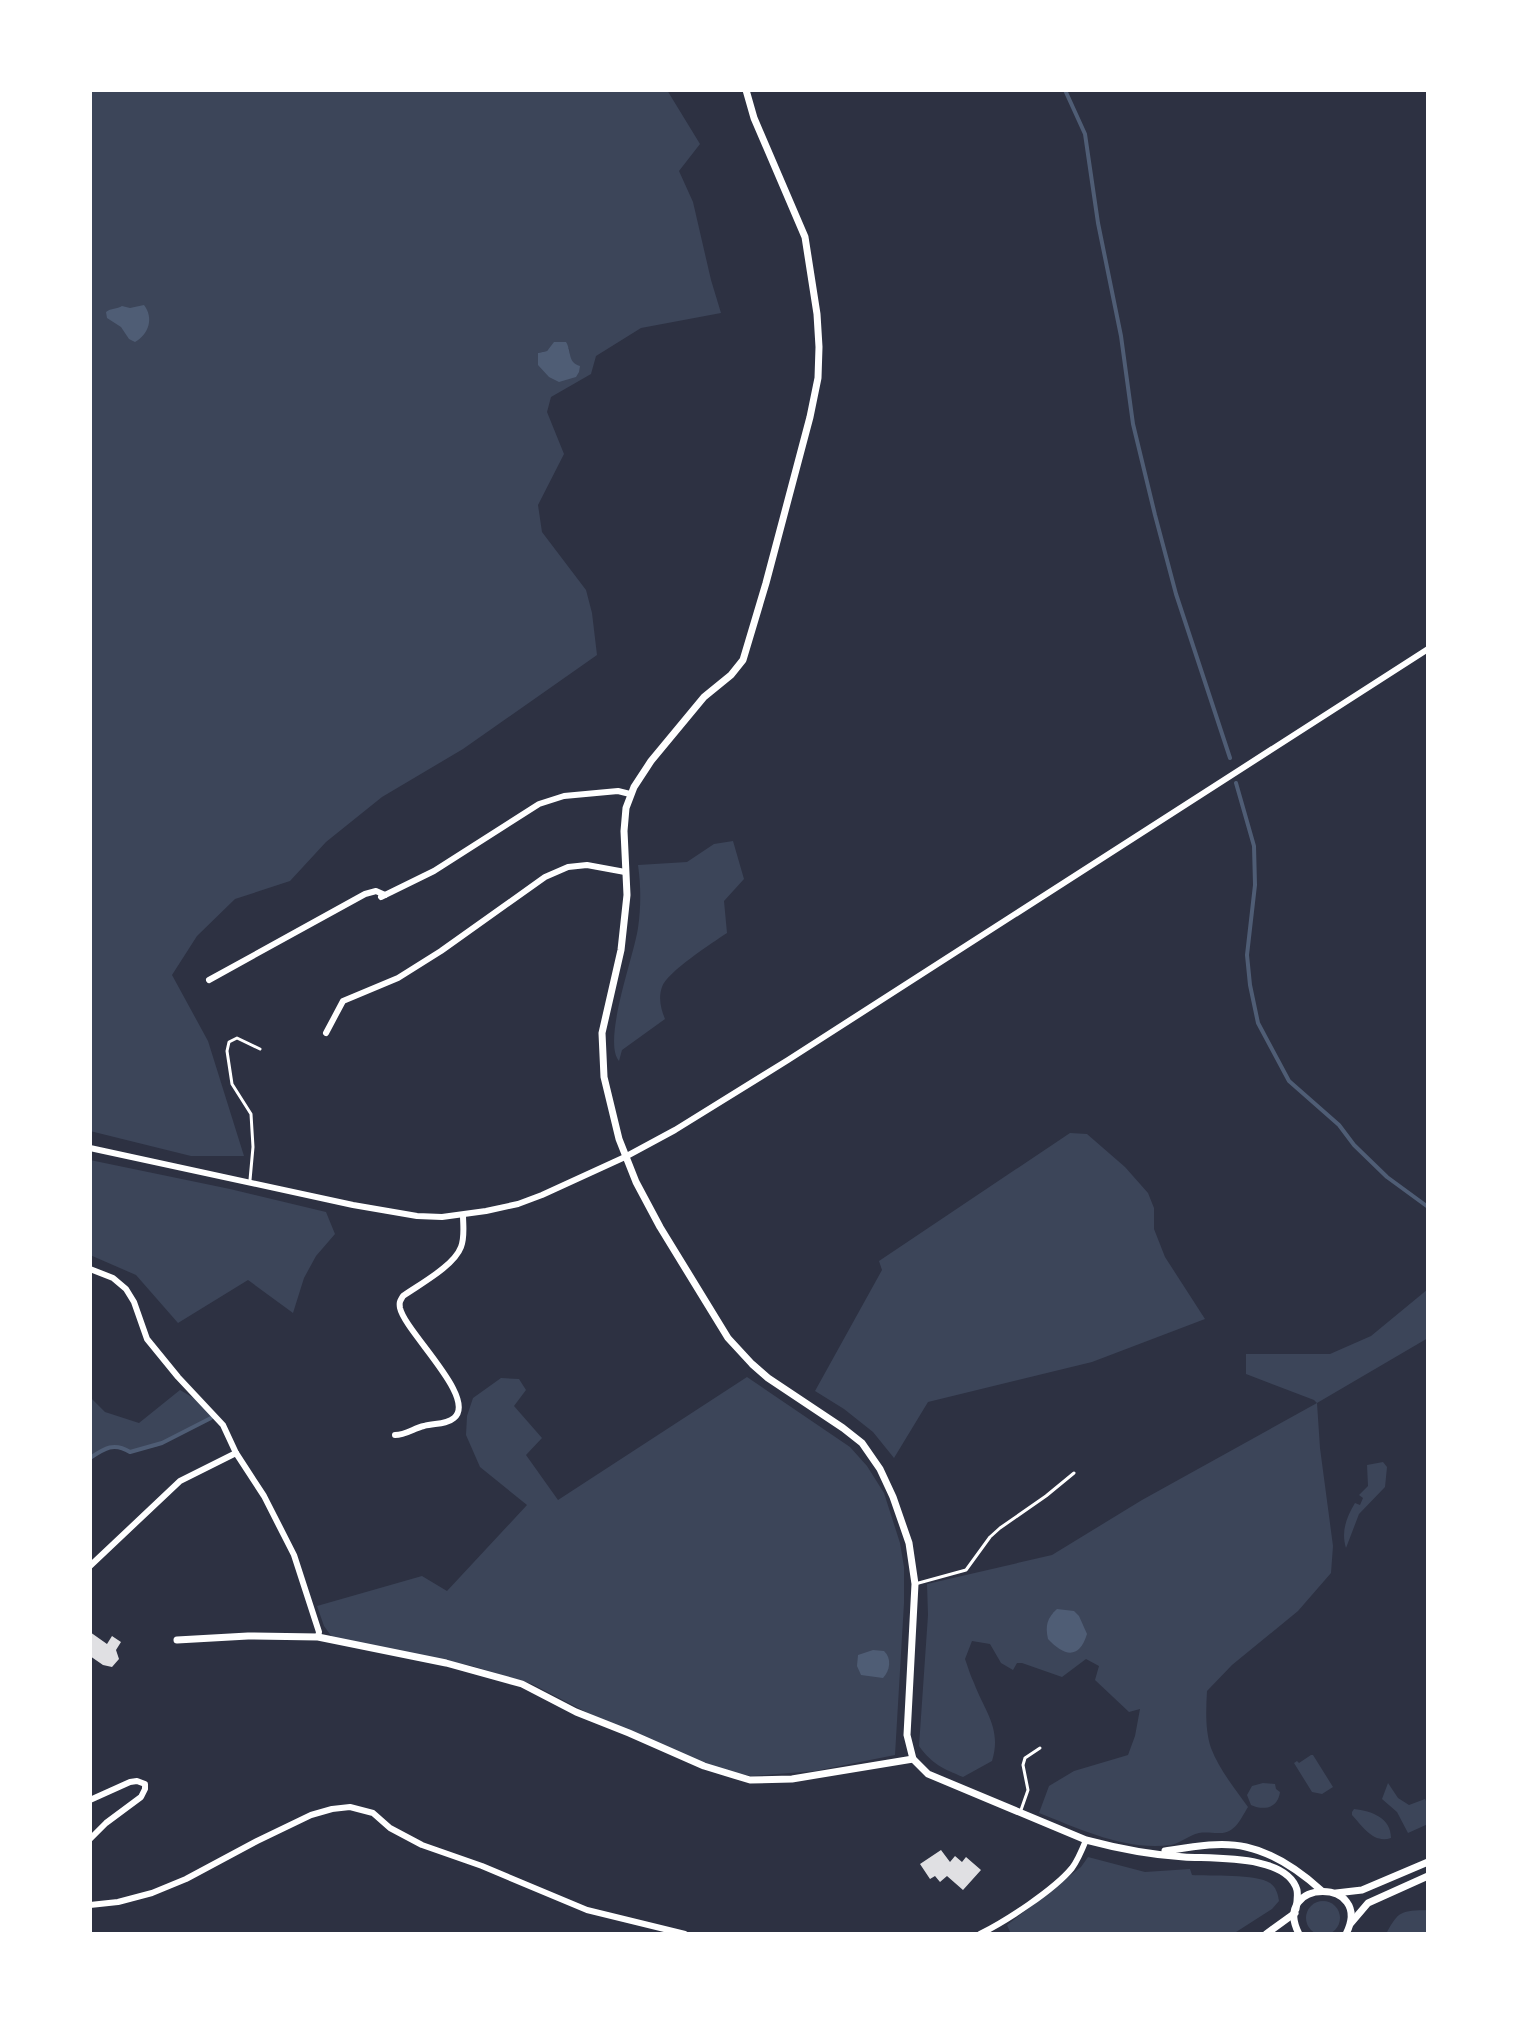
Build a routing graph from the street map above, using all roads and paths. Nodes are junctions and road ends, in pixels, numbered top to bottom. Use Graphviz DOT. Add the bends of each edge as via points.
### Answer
graph roads {
  1 [pos="746,90"];
  2 [pos="1428,649"];
  3 [pos="630,794"];
  4 [pos="625,872"];
  5 [pos="209,980"];
  6 [pos="326,1033"];
  7 [pos="260,1049"];
  8 [pos="90,1148"];
  9 [pos="625,1157"];
  10 [pos="249,1184"];
  11 [pos="463,1215"];
  12 [pos="90,1269"];
  13 [pos="395,1435"];
  14 [pos="236,1453"];
  15 [pos="1074,1473"];
  16 [pos="90,1566"];
  17 [pos="915,1584"];
  18 [pos="318,1637"];
  19 [pos="177,1640"];
  20 [pos="1040,1748"];
  21 [pos="913,1759"];
  22 [pos="90,1800"];
  23 [pos="1019,1814"];
  24 [pos="90,1839"];
  25 [pos="1086,1840"];
  26 [pos="1261,1852"];
  27 [pos="1157,1853"];
  28 [pos="1428,1862"];
  29 [pos="1258,1864"];
  30 [pos="1428,1876"];
  31 [pos="1322,1891"];
  32 [pos="1334,1893"];
  33 [pos="90,1905"];
  34 [pos="1296,1911"];
  35 [pos="1350,1925"];
  36 [pos="685,1934"];
  37 [pos="980,1934"];
  38 [pos="1266,1934"];
  39 [pos="1299,1934"];
  40 [pos="1346,1934"];
  1 -- 3 [label="street" via="809,251 818,378 743,660 662,746"];
  2 -- 9 [label="street" via="788,1060"];
  3 -- 4 [label="street"];
  3 -- 5 [label="street" via="564,796 539,804 434,871 383,896 376,891 365,894"];
  4 -- 6 [label="street" via="587,865 545,877 398,978 343,1001"];
  4 -- 9 [label="street" via="621,950 602,1054"];
  7 -- 10 [label="lane" via="237,1038 227,1051 232,1084 251,1114"];
  8 -- 10 [label="street"];
  9 -- 11 [label="street" via="518,1204"];
  9 -- 17 [label="street" via="660,1227 728,1338 768,1378 843,1428 880,1469 909,1543"];
  10 -- 11 [label="street" via="385,1212"];
  11 -- 13 [label="street" via="460,1250 400,1302 460,1407 449,1422"];
  12 -- 14 [label="street" via="126,1289 147,1339 223,1425"];
  14 -- 16 [label="street" via="180,1481"];
  14 -- 18 [label="street" via="294,1555"];
  15 -- 17 [label="lane" via="1000,1528 966,1570"];
  17 -- 21 [label="street" via="907,1735"];
  18 -- 19 [label="street"];
  18 -- 21 [label="street" via="513,1680 576,1712 750,1780 792,1779"];
  20 -- 23 [label="lane" via="1025,1758 1028,1790"];
  21 -- 23 [label="street" via="928,1774"];
  22 -- 24 [label="street" via="121,1785 145,1784 141,1797"];
  23 -- 25 [label="street"];
  25 -- 27 [label="street"];
  25 -- 37 [label="street" via="1063,1878"];
  26 -- 27 [label="street" via="1244,1846 1197,1846"];
  26 -- 29 [label="street"];
  26 -- 31 [label="street"];
  27 -- 29 [label="street"];
  28 -- 32 [label="street" via="1362,1890"];
  29 -- 34 [label="street" via="1293,1882"];
  30 -- 35 [label="street" via="1368,1903"];
  31 -- 32 [label="street"];
  31 -- 34 [label="street" via="1306,1896"];
  32 -- 35 [label="street" via="1349,1909"];
  33 -- 36 [label="street" via="152,1893 311,1815 350,1807 373,1813 422,1845 587,1910"];
  34 -- 38 [label="street"];
  34 -- 39 [label="street"];
  35 -- 40 [label="street"];
}
